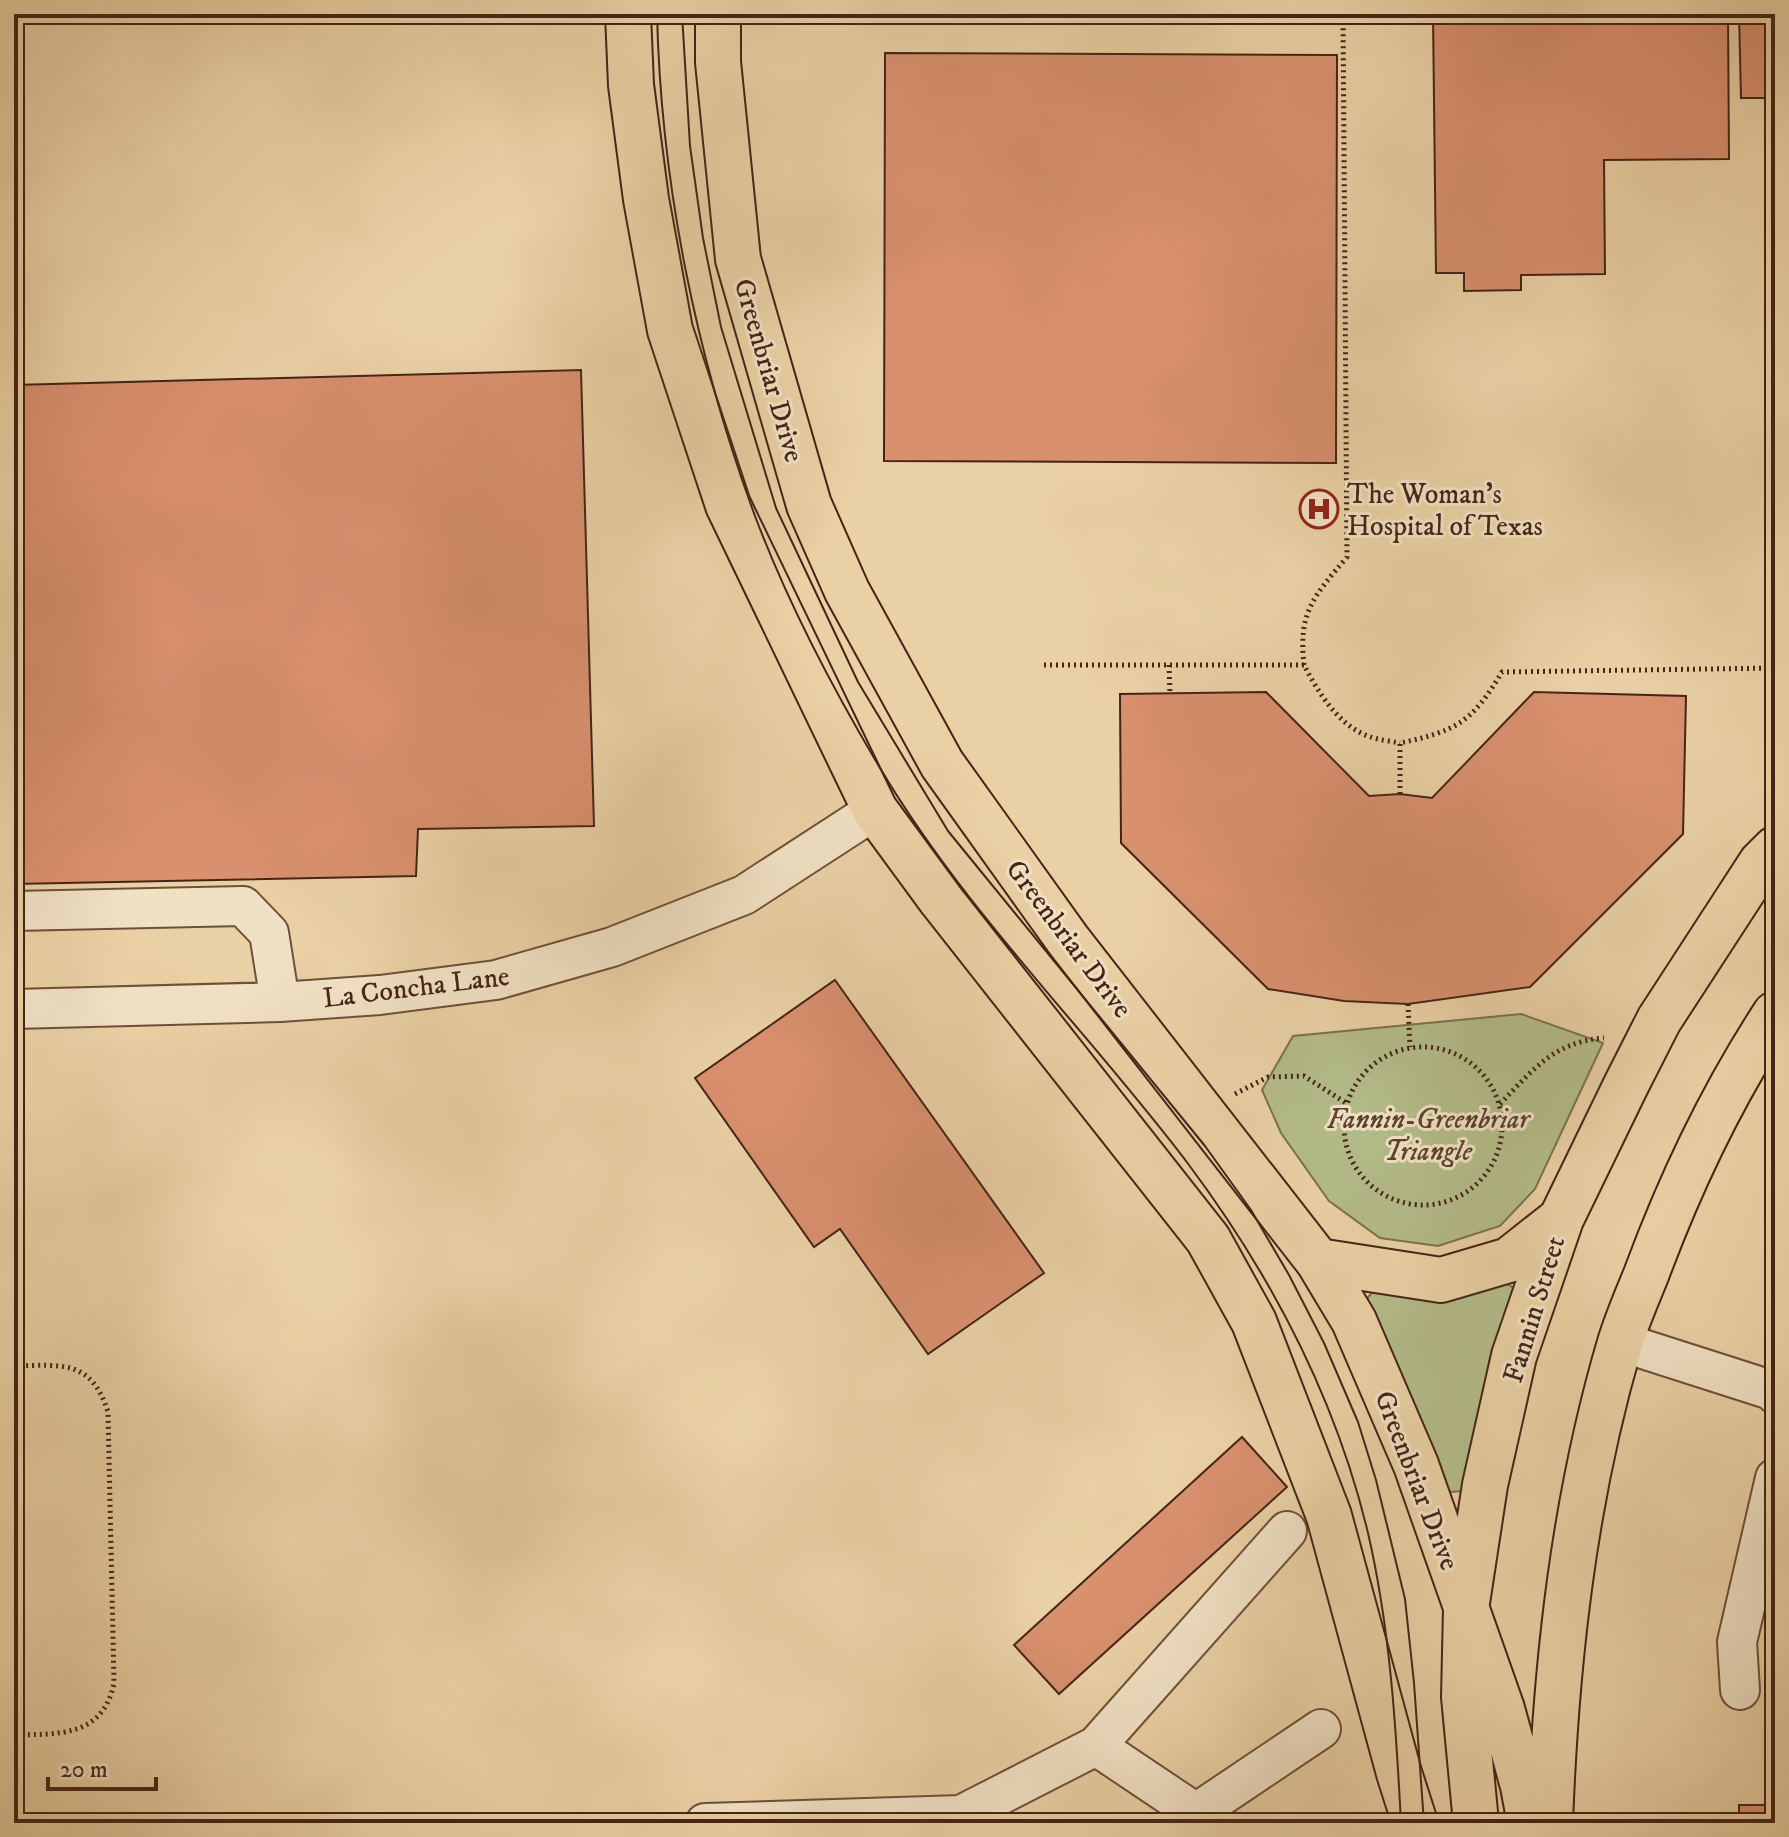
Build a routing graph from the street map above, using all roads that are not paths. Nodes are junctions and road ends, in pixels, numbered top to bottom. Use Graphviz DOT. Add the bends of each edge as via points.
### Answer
graph roads {
  1 [pos="628,14"];
  2 [pos="718,14"];
  3 [pos="875,810"];
  4 [pos="1775,849"];
  5 [pos="14,911"];
  6 [pos="280,1002"];
  7 [pos="14,1009"];
  8 [pos="1775,1014"];
  9 [pos="1561,1219"];
  10 [pos="1318,1261"];
  11 [pos="1621,1342"];
  12 [pos="1775,1394"];
  13 [pos="1775,1478"];
  14 [pos="1287,1531"];
  15 [pos="1466,1609"];
  16 [pos="1740,1690"];
  17 [pos="1321,1729"];
  18 [pos="1096,1746"];
  19 [pos="705,1823"];
  20 [pos="1415,1823"];
  21 [pos="1476,1823"];
  22 [pos="1530,1823"];
  23 [pos="1550,1823"];
  1 -- 3 [label="main road" via="642,170 670,330 728,505"];
  2 -- 10 [label="main road, Greenbriar Drive" via="738,259 816,520 847,591 942,764 1068,940"];
  3 -- 6 [label="street, La Concha Lane" via="744,895 612,947 496,980"];
  3 -- 20 [label="main road" via="1208,1239 1254,1322 1329,1516"];
  4 -- 9 [label="main road, Fannin Street" via="1659,1020"];
  5 -- 6 [label="street" via="243,906 269,933"];
  6 -- 7 [label="street, La Concha Lane"];
  8 -- 11 [label="main road" via="1739,1069 1670,1211"];
  9 -- 10 [label="main road" via="1509,1260 1441,1280"];
  9 -- 15 [label="main road, Fannin Street" via="1514,1356 1485,1485"];
  10 -- 15 [label="main road, Greenbriar Drive" via="1354,1321 1410,1450"];
  11 -- 12 [label="street"];
  11 -- 23 [label="main road" via="1586,1483 1567,1593"];
  13 -- 16 [label="street" via="1737,1642"];
  14 -- 18 [label="street"];
  15 -- 21 [label="main road, Fannin Street" via="1464,1697"];
  15 -- 22 [label="main road, Greenbriar Drive" via="1502,1709"];
  17 -- 18 [label="street" via="1196,1813"];
  18 -- 19 [label="street" via="961,1815"];
}
